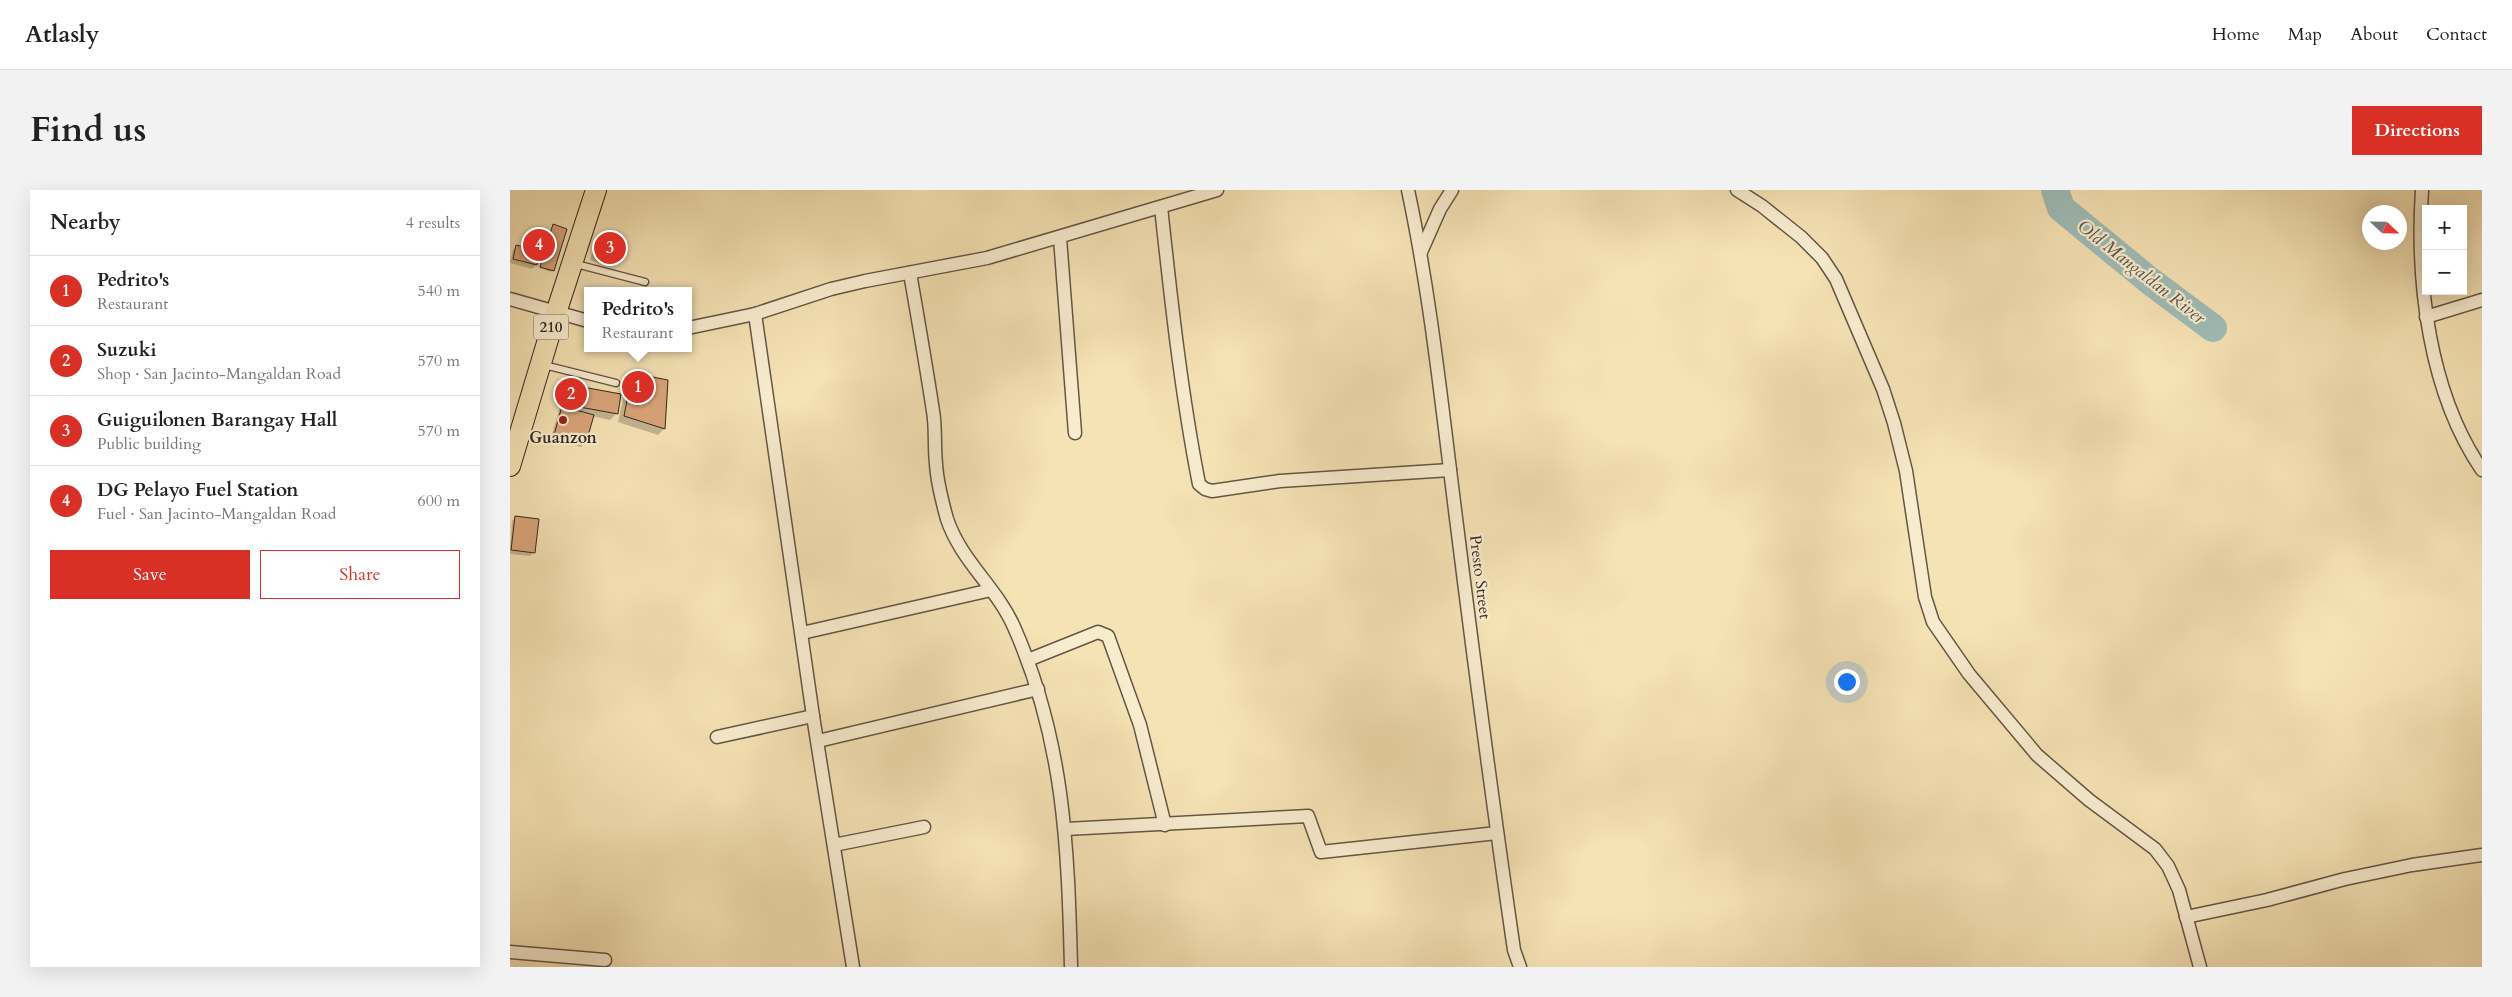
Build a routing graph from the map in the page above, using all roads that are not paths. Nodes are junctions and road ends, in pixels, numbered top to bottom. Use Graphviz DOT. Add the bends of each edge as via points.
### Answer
graph roads {
  1 [pos="596,190"];
  2 [pos="1217,190"];
  3 [pos="1408,190"];
  4 [pos="1452,190"];
  5 [pos="2422,190"];
  6 [pos="1740,191"];
  7 [pos="1161,207"];
  8 [pos="1060,238"];
  9 [pos="1421,252"];
  10 [pos="572,263"];
  11 [pos="910,273"];
  12 [pos="645,282"];
  13 [pos="510,299"];
  14 [pos="2482,300"];
  15 [pos="556,313"];
  16 [pos="755,314"];
  17 [pos="2426,317"];
  18 [pos="584,320"];
  19 [pos="692,327"];
  20 [pos="540,364"];
  21 [pos="616,383"];
  22 [pos="1074,433"];
  23 [pos="510,466"];
  24 [pos="1450,470"];
  25 [pos="2482,470"];
  26 [pos="991,590"];
  27 [pos="802,633"];
  28 [pos="1028,660"];
  29 [pos="1038,689"];
  30 [pos="813,716"];
  31 [pos="717,737"];
  32 [pos="818,740"];
  33 [pos="1165,825"];
  34 [pos="924,827"];
  35 [pos="1066,829"];
  36 [pos="1497,833"];
  37 [pos="834,845"];
  38 [pos="2482,855"];
  39 [pos="2186,917"];
  40 [pos="510,952"];
  41 [pos="605,960"];
  42 [pos="853,967"];
  43 [pos="1071,967"];
  44 [pos="1520,967"];
  45 [pos="2200,967"];
  1 -- 10 [label="main road, 210"];
  2 -- 7 [label="street"];
  3 -- 9 [label="street, Presto Street"];
  4 -- 9 [label="street"];
  5 -- 17 [label="street" via="2420,239"];
  6 -- 39 [label="street" via="1801,237 1822,258 1836,280 1883,389 1894,423 1906,471 1933,622 1969,674 2037,755 2088,800 2155,849 2168,866 2179,890"];
  7 -- 8 [label="street"];
  7 -- 24 [label="street" via="1171,307 1202,488 1212,491 1280,480"];
  8 -- 11 [label="street" via="948,268"];
  8 -- 22 [label="street"];
  9 -- 24 [label="street, Presto Street" via="1438,359"];
  10 -- 12 [label="lane"];
  10 -- 15 [label="main road, 210"];
  11 -- 16 [label="street" via="831,290"];
  11 -- 26 [label="street" via="934,413 940,492 956,542"];
  13 -- 15 [label="street"];
  14 -- 17 [label="street"];
  15 -- 18 [label="street"];
  15 -- 20 [label="main road, 210"];
  16 -- 19 [label="street"];
  16 -- 27 [label="street"];
  17 -- 25 [label="street" via="2452,414 2468,450"];
  20 -- 21 [label="lane"];
  20 -- 23 [label="main road, 210"];
  24 -- 36 [label="street, Presto Street"];
  26 -- 27 [label="street"];
  26 -- 28 [label="street" via="1013,625"];
  27 -- 30 [label="street"];
  28 -- 29 [label="street"];
  28 -- 33 [label="street" via="1098,632 1108,636 1140,725"];
  29 -- 32 [label="street"];
  29 -- 35 [label="street" via="1049,726"];
  30 -- 31 [label="street"];
  30 -- 32 [label="street"];
  32 -- 37 [label="street"];
  33 -- 35 [label="street"];
  33 -- 36 [label="street" via="1308,816 1321,852"];
  34 -- 37 [label="street"];
  35 -- 43 [label="street"];
  36 -- 44 [label="street, Presto Street" via="1514,950"];
  37 -- 42 [label="street"];
  38 -- 39 [label="street" via="2345,879"];
  39 -- 45 [label="street"];
  40 -- 41 [label="street"];
}
